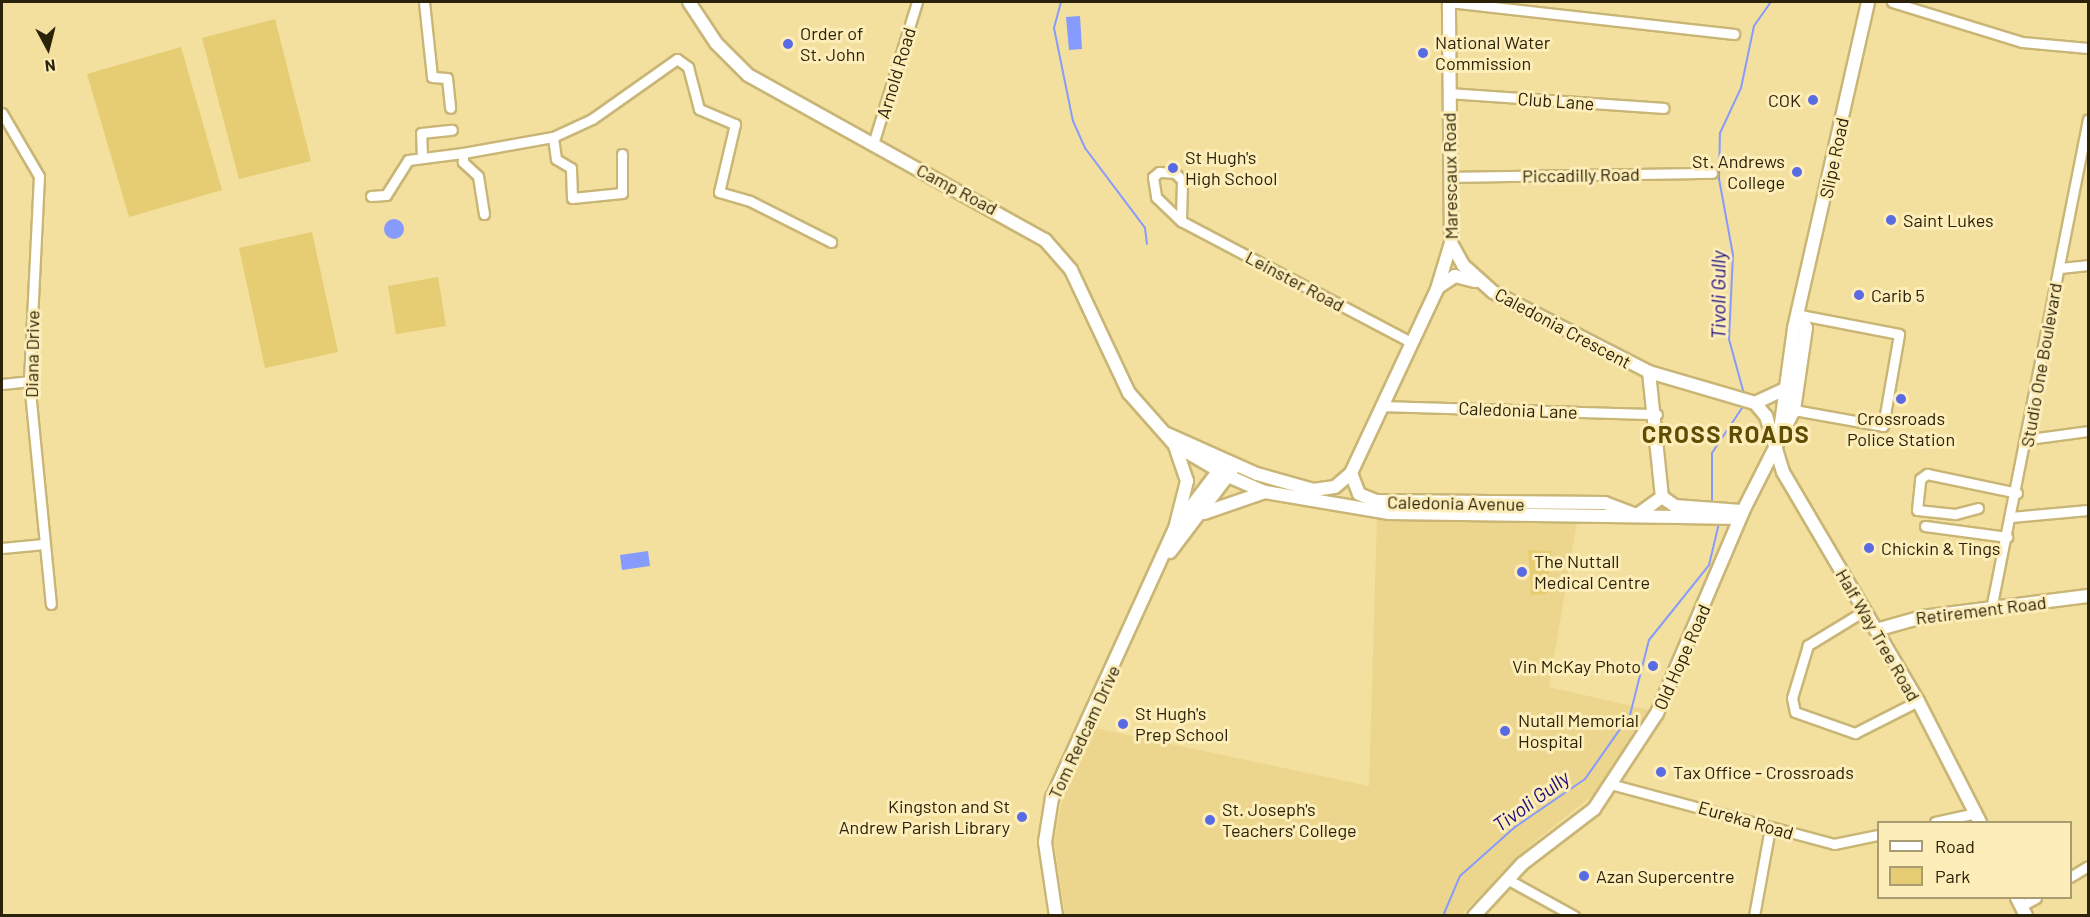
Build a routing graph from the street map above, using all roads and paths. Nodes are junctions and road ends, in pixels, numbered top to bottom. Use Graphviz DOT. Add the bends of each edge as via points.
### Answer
graph roads {
  1 [pos="424,2"];
  2 [pos="689,2"];
  3 [pos="918,2"];
  4 [pos="1449,2"];
  5 [pos="1868,2"];
  6 [pos="1892,2"];
  7 [pos="1734,34"];
  8 [pos="2088,48"];
  9 [pos="1449,93"];
  10 [pos="450,108"];
  11 [pos="1663,108"];
  12 [pos="2,114"];
  13 [pos="2088,120"];
  14 [pos="452,130"];
  15 [pos="553,137"];
  16 [pos="873,144"];
  17 [pos="463,153"];
  18 [pos="622,154"];
  19 [pos="422,158"];
  20 [pos="1712,173"];
  21 [pos="1450,177"];
  22 [pos="371,196"];
  23 [pos="484,214"];
  24 [pos="1181,221"];
  25 [pos="831,243"];
  26 [pos="1452,243"];
  27 [pos="2088,265"];
  28 [pos="2060,268"];
  29 [pos="1477,281"];
  30 [pos="1437,289"];
  31 [pos="1800,315"];
  32 [pos="1409,341"];
  33 [pos="1649,372"];
  34 [pos="29,381"];
  35 [pos="2,384"];
  36 [pos="1783,390"];
  37 [pos="1748,401"];
  38 [pos="1380,406"];
  39 [pos="1794,410"];
  40 [pos="1657,414"];
  41 [pos="2088,431"];
  42 [pos="1167,434"];
  43 [pos="2029,439"];
  44 [pos="1175,445"];
  45 [pos="1778,449"];
  46 [pos="1232,461"];
  47 [pos="1351,473"];
  48 [pos="1224,474"];
  49 [pos="1265,492"];
  50 [pos="2017,493"];
  51 [pos="1662,497"];
  52 [pos="1978,508"];
  53 [pos="2088,510"];
  54 [pos="1716,512"];
  55 [pos="1201,514"];
  56 [pos="1636,515"];
  57 [pos="1742,515"];
  58 [pos="2011,518"];
  59 [pos="1925,526"];
  60 [pos="1175,528"];
  61 [pos="2007,537"];
  62 [pos="44,544"];
  63 [pos="2,548"];
  64 [pos="1165,558"];
  65 [pos="2088,596"];
  66 [pos="51,604"];
  67 [pos="1990,609"];
  68 [pos="1864,611"];
  69 [pos="1876,630"];
  70 [pos="1918,701"];
  71 [pos="1614,785"];
  72 [pos="1978,818"];
  73 [pos="1946,821"];
  74 [pos="1770,828"];
  75 [pos="1877,835"];
  76 [pos="2088,866"];
  77 [pos="2072,876"];
  78 [pos="1507,879"];
  79 [pos="1478,914"];
  80 [pos="1056,915"];
  81 [pos="1574,915"];
  82 [pos="1754,915"];
  1 -- 10 [label="street" via="432,77 447,78"];
  2 -- 16 [label="main road, Camp Road" via="716,43 748,75"];
  3 -- 16 [label="street, Arnold Road"];
  4 -- 7 [label="street"];
  4 -- 9 [label="main road, Marescaux Road"];
  5 -- 31 [label="main road, Slipe Road"];
  6 -- 8 [label="street" via="2022,42"];
  9 -- 11 [label="street, Club Lane"];
  9 -- 21 [label="main road, Marescaux Road"];
  12 -- 34 [label="street, Diana Drive" via="39,176"];
  13 -- 28 [label="street, Studio One Boulevard"];
  14 -- 19 [label="street" via="421,133"];
  15 -- 17 [label="street"];
  15 -- 18 [label="street" via="555,159 571,168 572,198 622,193"];
  15 -- 25 [label="street" via="592,119 677,59 688,67 699,109 735,124 719,192 750,201"];
  16 -- 42 [label="main road, Camp Road" via="997,210 1059,252 1129,393"];
  17 -- 19 [label="street"];
  17 -- 23 [label="street" via="463,162 478,176"];
  19 -- 22 [label="street" via="408,160 386,195"];
  20 -- 21 [label="street, Piccadilly Road"];
  21 -- 26 [label="main road, Marescaux Road"];
  24 -- 24 [label="street, Leinster Road" via="1156,197 1153,177 1159,172 1175,173 1182,180"];
  24 -- 32 [label="street, Leinster Road"];
  26 -- 29 [label="main road, Caledonia Crescent"];
  26 -- 30 [label="main road, Marescaux Road"];
  27 -- 28 [label="street"];
  28 -- 43 [label="street, Studio One Boulevard"];
  29 -- 30 [label="main road, Caledonia Crescent" via="1455,276"];
  29 -- 33 [label="main road, Caledonia Crescent"];
  30 -- 32 [label="main road, Marescaux Road"];
  31 -- 36 [label="main road, Slipe Road"];
  31 -- 39 [label="main road, Slipe Road" via="1806,328"];
  31 -- 39 [label="street" via="1899,334 1883,426"];
  32 -- 38 [label="main road, Marescaux Road"];
  33 -- 37 [label="main road, Caledonia Crescent"];
  33 -- 40 [label="main road, Caledonia Crescent"];
  34 -- 35 [label="street"];
  34 -- 62 [label="street, Diana Drive"];
  36 -- 37 [label="main road"];
  36 -- 45 [label="main road, Slipe Road"];
  37 -- 45 [label="main road" via="1766,416"];
  38 -- 40 [label="street, Caledonia Lane"];
  38 -- 47 [label="main road, Marescaux Road"];
  39 -- 45 [label="main road, Slipe Road"];
  40 -- 51 [label="main road, Caledonia Crescent"];
  41 -- 43 [label="street"];
  42 -- 44 [label="main road, Camp Road"];
  42 -- 46 [label="main road, Camp Road"];
  43 -- 50 [label="street, Studio One Boulevard"];
  44 -- 48 [label="main road, Camp Road"];
  44 -- 60 [label="main road" via="1186,481"];
  45 -- 57 [label="main road, Old Hope Road"];
  45 -- 68 [label="main road, Half Way Tree Road" via="1788,481"];
  46 -- 47 [label="main road" via="1313,490 1335,487"];
  46 -- 48 [label="main road, Tom Redcam Drive"];
  47 -- 56 [label="main road, Caledonia Avenue" via="1359,494 1376,501 1605,503"];
  48 -- 49 [label="main road, Caledonia Avenue"];
  48 -- 55 [label="main road, Tom Redcam Drive"];
  48 -- 60 [label="main road, Tom Redcam Drive"];
  49 -- 55 [label="main road"];
  49 -- 56 [label="main road, Caledonia Avenue" via="1389,513"];
  50 -- 52 [label="street" via="1927,474 1920,479 1917,510 1955,514"];
  50 -- 58 [label="street, Studio One Boulevard"];
  51 -- 54 [label="main road" via="1671,506"];
  51 -- 56 [label="main road"];
  53 -- 58 [label="street"];
  54 -- 56 [label="main road, Caledonia Avenue"];
  54 -- 57 [label="main road"];
  55 -- 64 [label="main road, Tom Redcam Drive"];
  57 -- 71 [label="main road, Old Hope Road" via="1658,713"];
  58 -- 61 [label="street, Studio One Boulevard"];
  59 -- 61 [label="street"];
  60 -- 64 [label="main road, Tom Redcam Drive"];
  61 -- 67 [label="street, Studio One Boulevard"];
  62 -- 63 [label="street"];
  62 -- 66 [label="street, Diana Drive"];
  64 -- 80 [label="main road, Tom Redcam Drive" via="1052,798 1045,842"];
  65 -- 67 [label="main road, Retirement Road"];
  67 -- 69 [label="main road, Retirement Road" via="1904,620"];
  68 -- 69 [label="main road, Half Way Tree Road"];
  68 -- 70 [label="street" via="1808,645 1792,698 1795,712 1855,733"];
  69 -- 70 [label="main road, Half Way Tree Road"];
  70 -- 72 [label="main road, Half Way Tree Road"];
  71 -- 74 [label="street, Eureka Road"];
  71 -- 78 [label="main road, Old Hope Road" via="1594,809"];
  72 -- 73 [label="street"];
  74 -- 75 [label="street, Eureka Road" via="1834,844"];
  74 -- 82 [label="street"];
  76 -- 77 [label="street"];
  78 -- 79 [label="main road, Old Hope Road"];
  78 -- 81 [label="street"];
}
